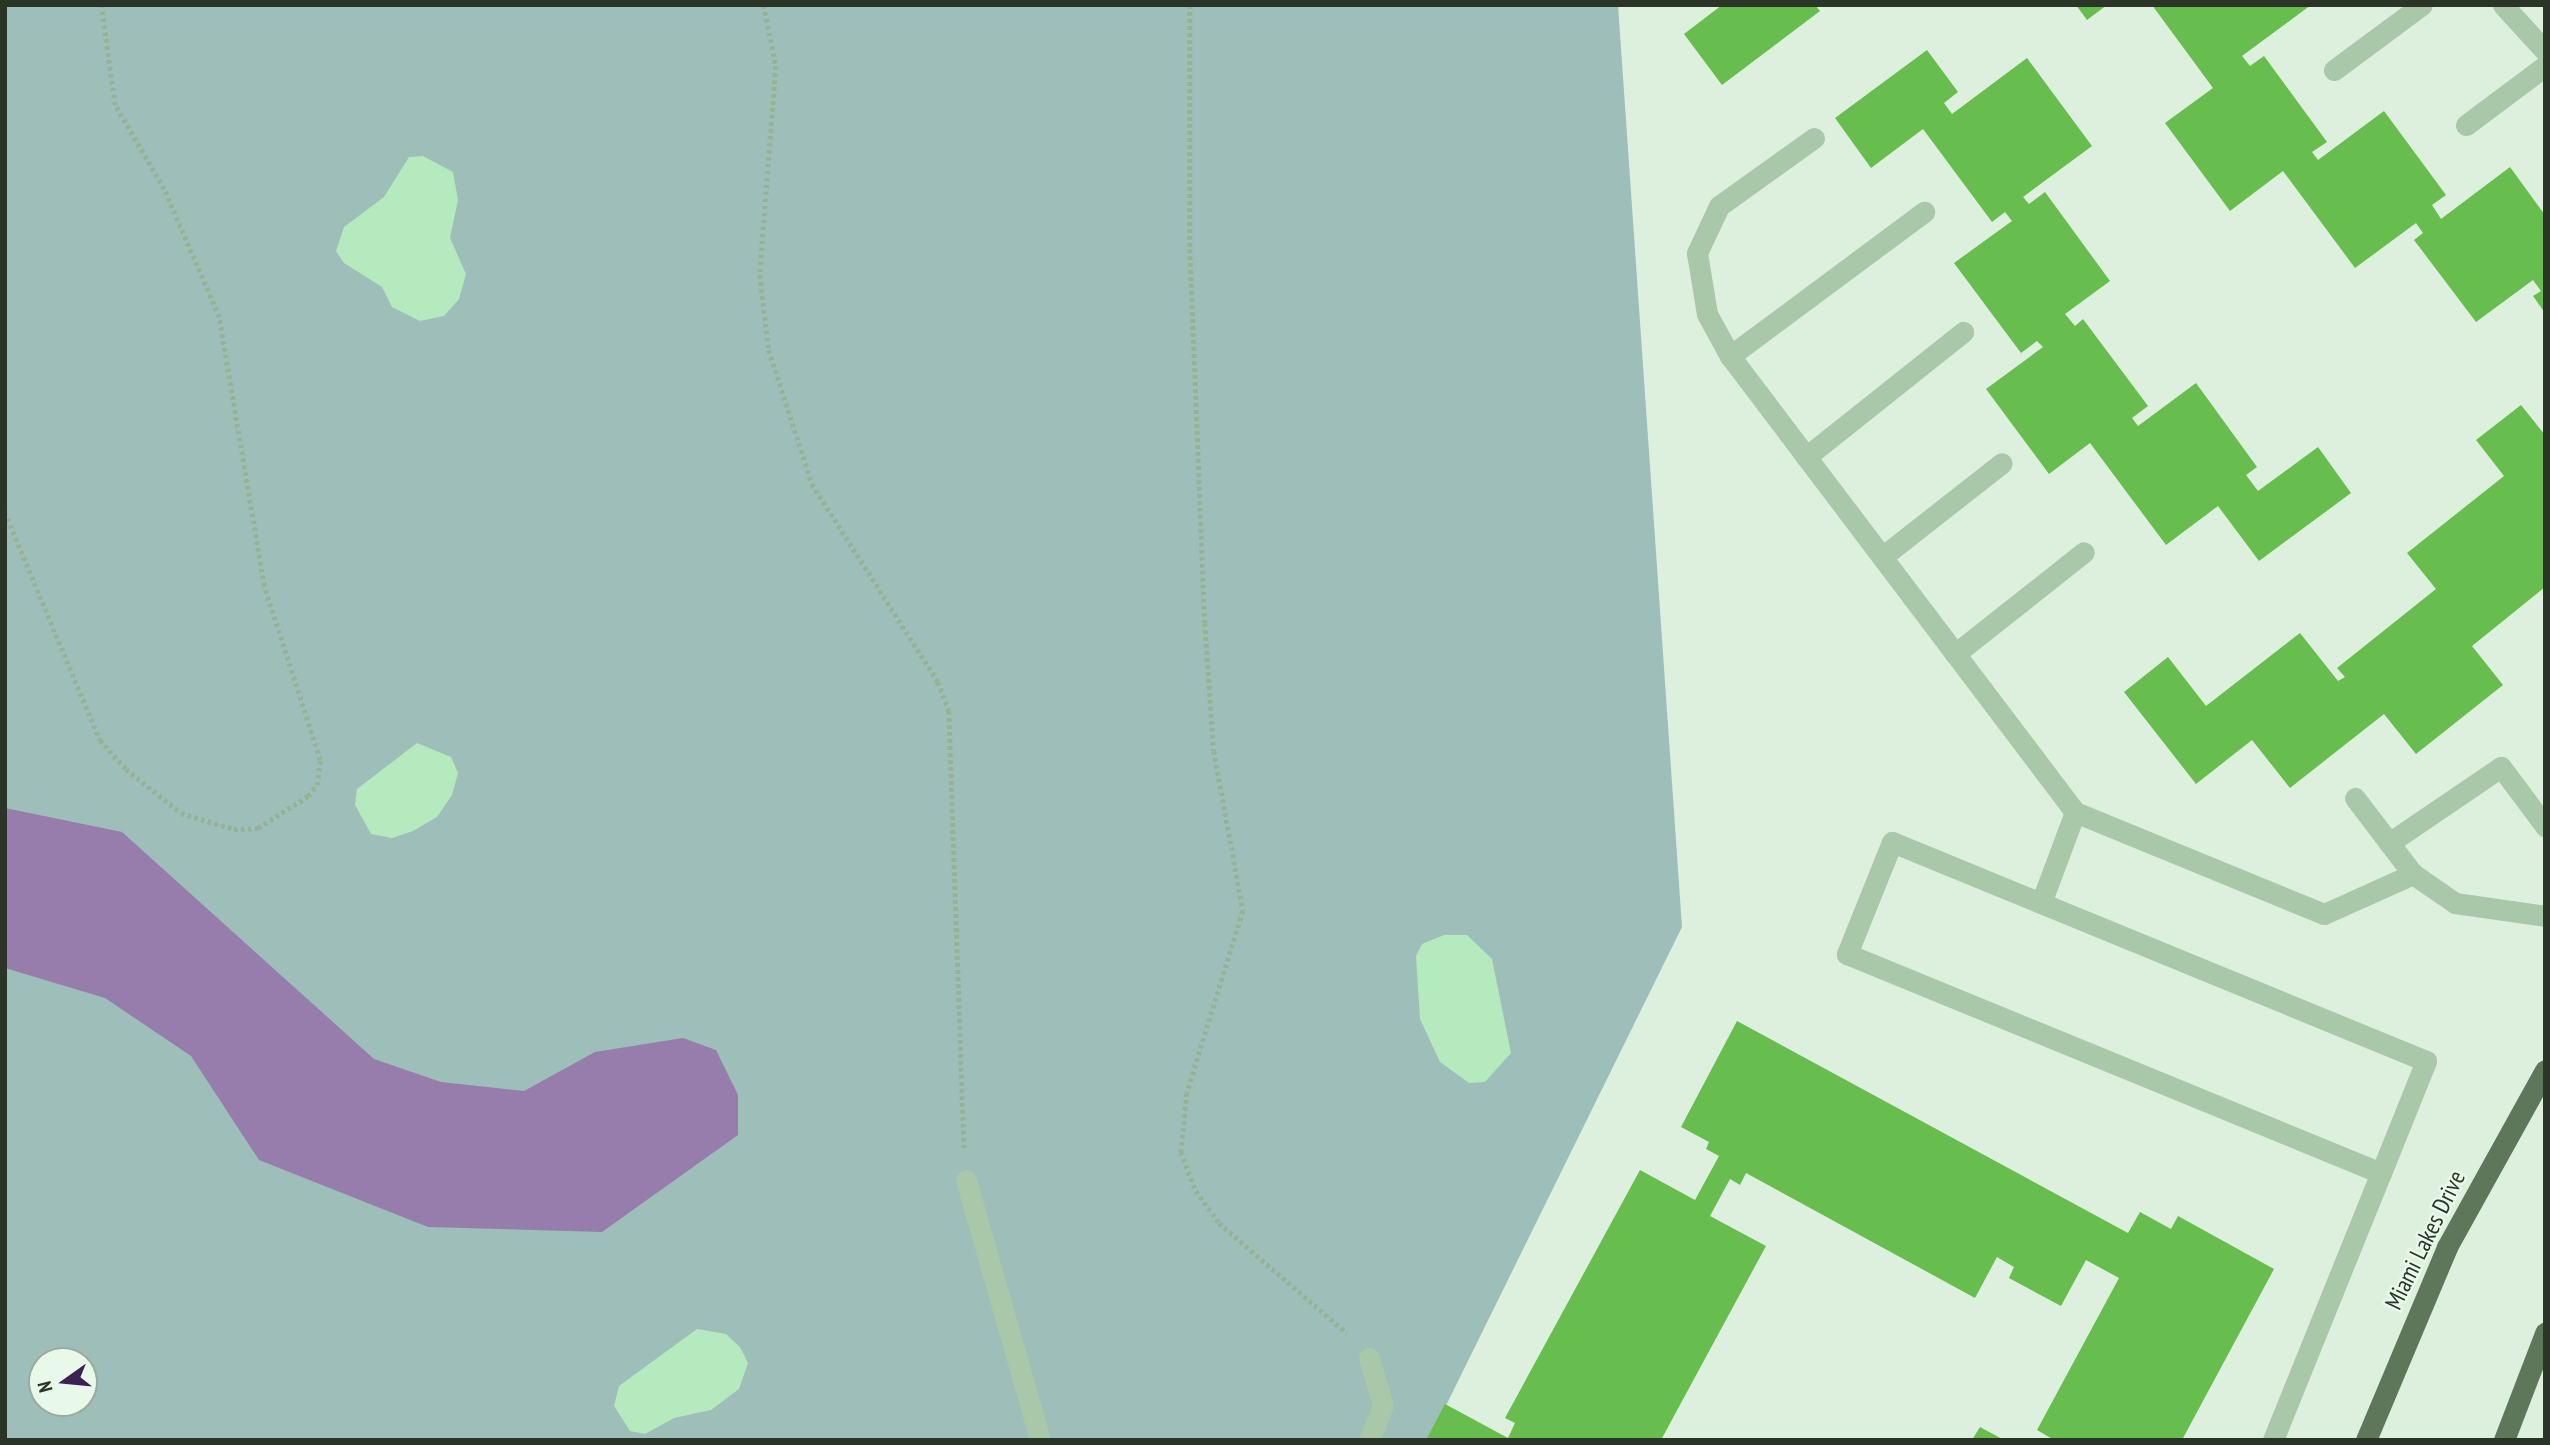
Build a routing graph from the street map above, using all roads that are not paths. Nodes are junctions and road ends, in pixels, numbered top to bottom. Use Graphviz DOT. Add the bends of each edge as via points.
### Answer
graph roads {
  1 [pos="2422,5"];
  2 [pos="2503,5"];
  3 [pos="2545,51"];
  4 [pos="2545,66"];
  5 [pos="2334,70"];
  6 [pos="2466,125"];
  7 [pos="1814,138"];
  8 [pos="1924,212"];
  9 [pos="1963,332"];
  10 [pos="1730,356"];
  11 [pos="1806,457"];
  12 [pos="2002,463"];
  13 [pos="2084,552"];
  14 [pos="1882,557"];
  15 [pos="1955,654"];
  16 [pos="2355,798"];
  17 [pos="2075,812"];
  18 [pos="2545,826"];
  19 [pos="2389,843"];
  20 [pos="2413,874"];
  21 [pos="2041,903"];
  22 [pos="2545,916"];
  23 [pos="2545,1070"];
  24 [pos="2381,1173"];
  25 [pos="966,1180"];
  26 [pos="2545,1333"];
  27 [pos="1369,1358"];
  28 [pos="1042,1438"];
  29 [pos="1368,1440"];
  30 [pos="2273,1440"];
  31 [pos="2366,1440"];
  32 [pos="2504,1440"];
  1 -- 5 [label="lane"];
  2 -- 3 [label="lane"];
  4 -- 6 [label="lane"];
  7 -- 10 [label="lane" via="1719,206 1697,253 1707,314"];
  8 -- 10 [label="lane"];
  9 -- 11 [label="lane"];
  10 -- 11 [label="lane"];
  11 -- 14 [label="lane"];
  12 -- 14 [label="lane"];
  13 -- 15 [label="lane"];
  14 -- 15 [label="lane"];
  15 -- 17 [label="lane"];
  16 -- 19 [label="lane"];
  17 -- 20 [label="lane" via="2324,914"];
  17 -- 21 [label="lane"];
  18 -- 19 [label="lane" via="2501,767"];
  19 -- 20 [label="lane"];
  20 -- 22 [label="lane" via="2455,903"];
  21 -- 24 [label="lane" via="2426,1061"];
  21 -- 24 [label="lane" via="1892,842 1847,954"];
  23 -- 31 [label="main road, Miami Lakes Drive" via="2447,1247"];
  24 -- 30 [label="lane"];
  25 -- 28 [label="lane"];
  26 -- 32 [label="main road"];
  27 -- 29 [label="lane" via="1383,1405"];
}
